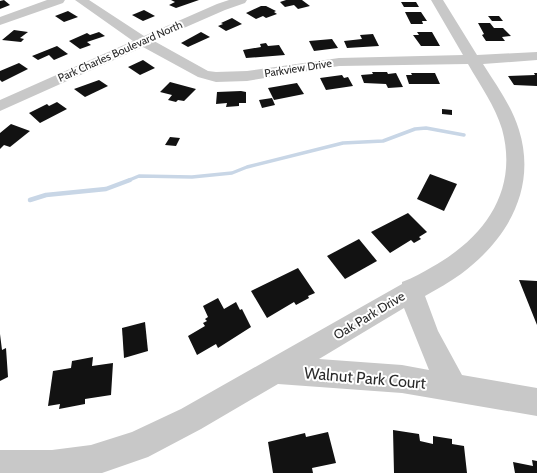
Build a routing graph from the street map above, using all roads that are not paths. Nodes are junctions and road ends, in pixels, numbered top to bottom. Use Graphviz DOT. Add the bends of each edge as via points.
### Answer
graph roads {
  1 [pos="59,0"];
  2 [pos="81,0"];
  3 [pos="241,0"];
  4 [pos="437,0"];
  5 [pos="0,21"];
  6 [pos="144,41"];
  7 [pos="537,56"];
  8 [pos="472,59"];
  9 [pos="0,106"];
  10 [pos="411,290"];
  11 [pos="276,370"];
  12 [pos="454,388"];
  13 [pos="537,402"];
  14 [pos="0,466"];
  1 -- 5 [label="street"];
  2 -- 6 [label="street, Parkview Drive"];
  3 -- 6 [label="street, Park Charles Boulevard North"];
  4 -- 8 [label="street, Oak Park Drive"];
  6 -- 8 [label="street, Parkview Drive" via="192,70 216,77 247,76 339,62"];
  6 -- 9 [label="street, Park Charles Boulevard North"];
  7 -- 8 [label="street, Parkview Drive"];
  8 -- 10 [label="street, Oak Park Drive" via="511,128 516,147 515,183 508,204 480,244 453,267"];
  10 -- 11 [label="street, Oak Park Drive"];
  10 -- 12 [label="street, Walnut Park Court" via="416,312"];
  11 -- 12 [label="street, Walnut Park Court" via="402,379"];
  11 -- 14 [label="street, Oak Park Drive" via="191,419 137,446 91,461 52,466"];
  12 -- 13 [label="street, Walnut Park Court"];
}
